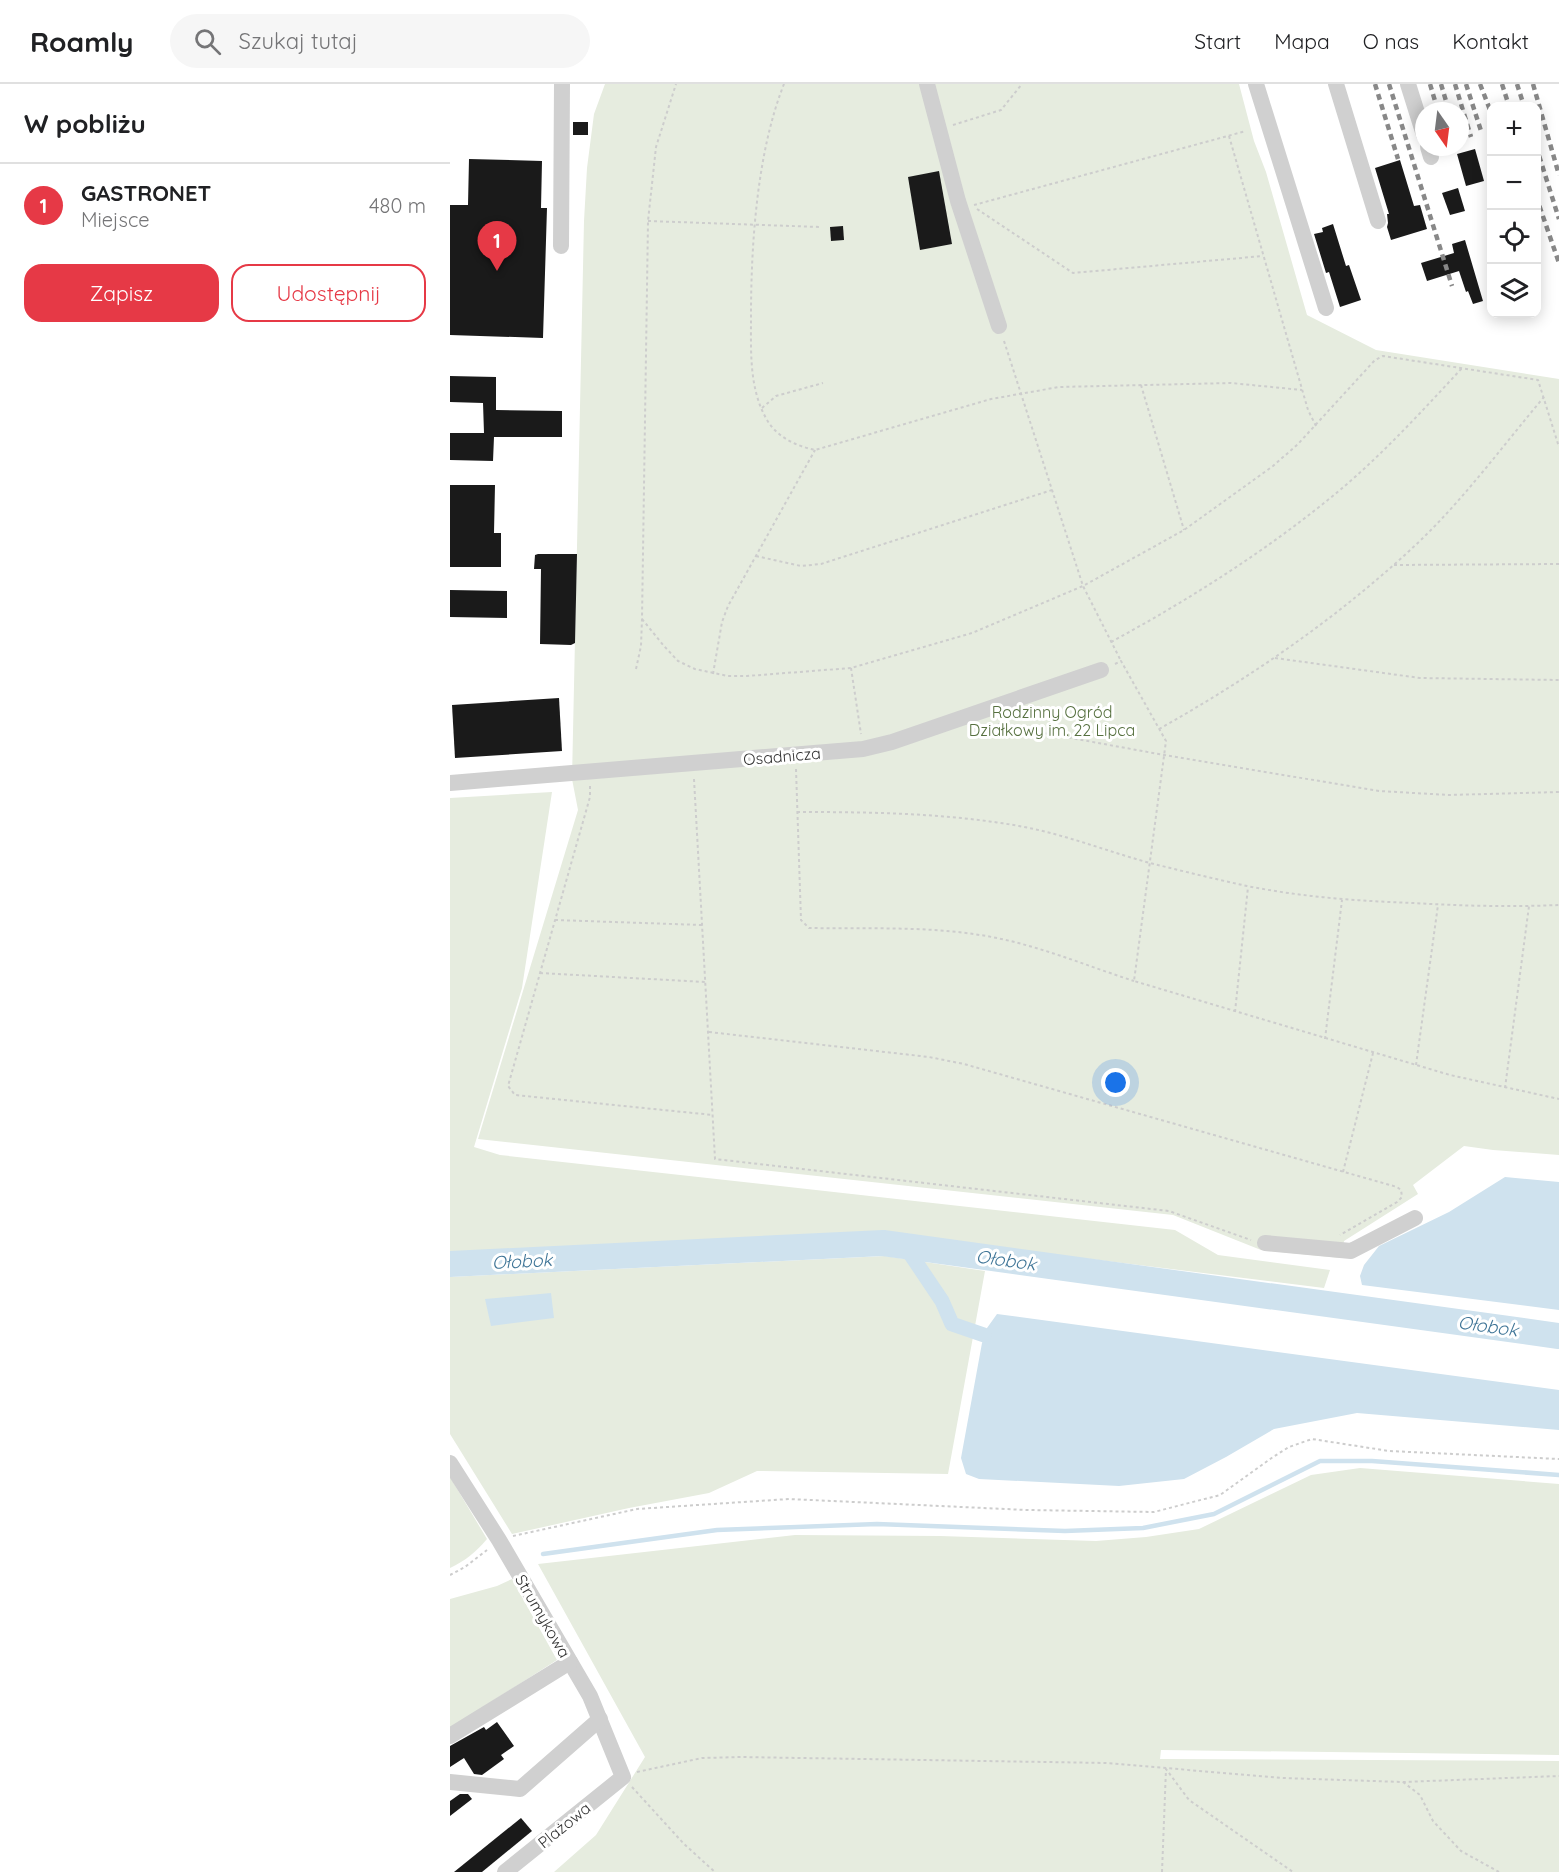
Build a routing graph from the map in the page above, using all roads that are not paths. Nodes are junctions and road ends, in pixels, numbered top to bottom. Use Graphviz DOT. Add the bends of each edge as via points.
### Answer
graph roads {
  1 [pos="562,84"];
  2 [pos="927,84"];
  3 [pos="1256,84"];
  4 [pos="1336,84"];
  5 [pos="1408,84"];
  6 [pos="1415,106"];
  7 [pos="1378,221"];
  8 [pos="561,246"];
  9 [pos="1326,308"];
  10 [pos="999,326"];
  11 [pos="1101,670"];
  12 [pos="450,783"];
  13 [pos="1415,1218"];
  14 [pos="1265,1243"];
  15 [pos="450,1463"];
  16 [pos="570,1662"];
  17 [pos="600,1719"];
  18 [pos="450,1736"];
  19 [pos="623,1777"];
  20 [pos="450,1782"];
  21 [pos="505,1872"];
  1 -- 8 [label="street"];
  2 -- 10 [label="street" via="958,201"];
  3 -- 9 [label="street"];
  4 -- 7 [label="street"];
  5 -- 6 [label="street"];
  11 -- 12 [label="street, Osadnicza" via="863,749"];
  13 -- 14 [label="street" via="1351,1251"];
  15 -- 16 [label="street, Strumykowa"];
  16 -- 17 [label="street, Strumykowa"];
  16 -- 18 [label="street"];
  17 -- 19 [label="street, Strumykowa"];
  17 -- 20 [label="street" via="520,1789"];
  19 -- 21 [label="street, Plażowa"];
}
